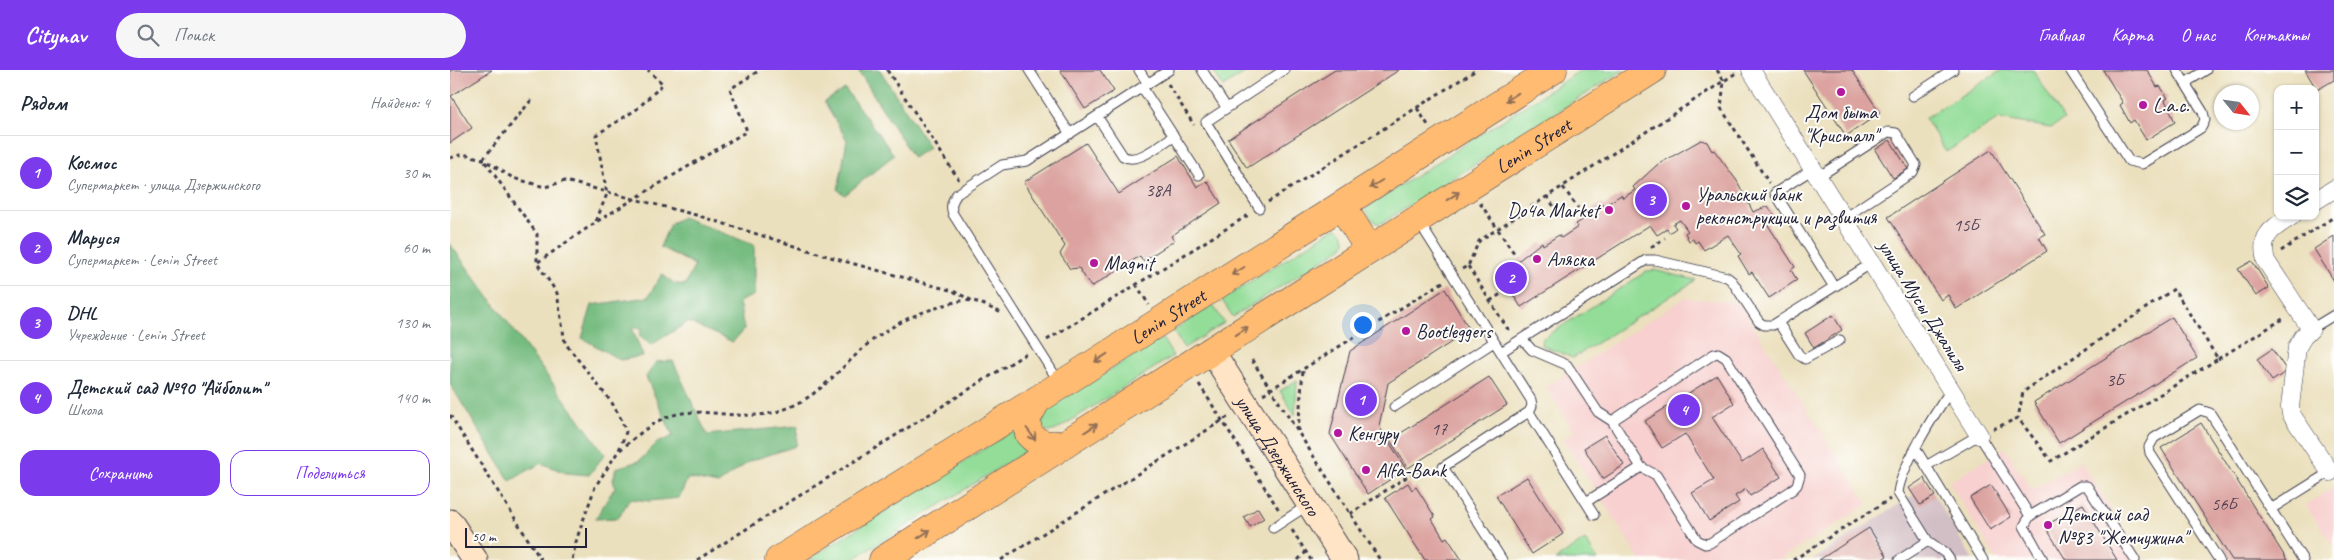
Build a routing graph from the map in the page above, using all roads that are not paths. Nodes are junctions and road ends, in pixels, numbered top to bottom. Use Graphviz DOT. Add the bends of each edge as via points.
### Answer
graph roads {
  1 [pos="1029,70"];
  2 [pos="1139,70"];
  3 [pos="1169,70"];
  4 [pos="1202,70"];
  5 [pos="1284,70"];
  6 [pos="1553,70"];
  7 [pos="1652,70"];
  8 [pos="1751,70"];
  9 [pos="1953,70"];
  10 [pos="2070,70"];
  11 [pos="2177,70"];
  12 [pos="2206,70"];
  13 [pos="2185,83"];
  14 [pos="1145,86"];
  15 [pos="1913,96"];
  16 [pos="1226,107"];
  17 [pos="1097,116"];
  18 [pos="1070,134"];
  19 [pos="1174,136"];
  20 [pos="1816,173"];
  21 [pos="1199,175"];
  22 [pos="2334,189"];
  23 [pos="2319,199"];
  24 [pos="1342,206"];
  25 [pos="1259,208"];
  26 [pos="1844,218"];
  27 [pos="1417,219"];
  28 [pos="2286,220"];
  29 [pos="1369,249"];
  30 [pos="1872,263"];
  31 [pos="1834,287"];
  32 [pos="2334,314"];
  33 [pos="1778,322"];
  34 [pos="2311,329"];
  35 [pos="1519,335"];
  36 [pos="1840,340"];
  37 [pos="1494,342"];
  38 [pos="1211,350"];
  39 [pos="1501,352"];
  40 [pos="1060,385"];
  41 [pos="1951,390"];
  42 [pos="1037,400"];
  43 [pos="1394,407"];
  44 [pos="1529,412"];
  45 [pos="1612,421"];
  46 [pos="1979,435"];
  47 [pos="1065,444"];
  48 [pos="1916,449"];
  49 [pos="1926,466"];
  50 [pos="1641,467"];
  51 [pos="2332,475"];
  52 [pos="1586,502"];
  53 [pos="1310,504"];
  54 [pos="2271,509"];
  55 [pos="1594,515"];
  56 [pos="2030,516"];
  57 [pos="450,522"];
  58 [pos="1273,528"];
  59 [pos="1928,541"];
  60 [pos="1902,559"];
  61 [pos="475,560"];
  62 [pos="779,560"];
  63 [pos="883,560"];
  64 [pos="1345,560"];
  65 [pos="1502,560"];
  66 [pos="1950,560"];
  67 [pos="1983,560"];
  68 [pos="2043,560"];
  69 [pos="2135,560"];
  70 [pos="2220,560"];
  71 [pos="2303,560"];
  1 -- 18 [label="lane"];
  2 -- 14 [label="lane"];
  3 -- 14 [label="lane"];
  4 -- 16 [label="lane"];
  5 -- 16 [label="lane"];
  6 -- 24 [label="main road, Lenin Street, one-way"];
  27 -- 7 [label="main road, Lenin Street, one-way"];
  8 -- 20 [label="street, улица Мусы Джалиля"];
  9 -- 15 [label="lane"];
  10 -- 13 [label="lane" via="2129,161 2135,164 2142,164 2201,128 2205,120 2203,112"];
  11 -- 13 [label="lane"];
  12 -- 13 [label="lane"];
  14 -- 17 [label="lane"];
  14 -- 19 [label="lane"];
  16 -- 25 [label="lane" via="1206,122 1207,126"];
  17 -- 18 [label="lane"];
  17 -- 19 [label="lane" via="1129,160"];
  18 -- 40 [label="lane" via="1027,161 1002,165 965,189 952,200 951,208"];
  19 -- 21 [label="lane"];
  20 -- 26 [label="street, улица Мусы Джалиля"];
  20 -- 26 [label="lane" via="1888,132 1896,133 1916,165 1914,172"];
  20 -- 31 [label="lane" via="1775,193"];
  22 -- 23 [label="street"];
  24 -- 29 [label="main road"];
  24 -- 40 [label="main road, Lenin Street, one-way"];
  26 -- 30 [label="street, улица Мусы Джалиля"];
  27 -- 29 [label="main road, Lenin Street"];
  27 -- 37 [label="lane"];
  28 -- 34 [label="street" via="2264,239 2263,249 2266,261"];
  38 -- 29 [label="main road, Lenin Street, one-way"];
  30 -- 31 [label="lane"];
  30 -- 41 [label="street, улица Мусы Джалиля"];
  31 -- 33 [label="lane"];
  32 -- 34 [label="lane"];
  33 -- 35 [label="lane" via="1773,325 1759,322 1727,277 1646,260"];
  33 -- 36 [label="lane" via="1805,359"];
  34 -- 51 [label="street" via="2297,347 2290,408"];
  35 -- 39 [label="lane"];
  35 -- 45 [label="lane" via="1532,350 1567,365 1598,412"];
  37 -- 39 [label="lane"];
  37 -- 43 [label="lane"];
  47 -- 38 [label="main road, Lenin Street, one-way"];
  38 -- 53 [label="street, улица Дзержинского"];
  39 -- 44 [label="lane" via="1531,400"];
  40 -- 42 [label="main road, Lenin Street"];
  41 -- 46 [label="street, улица Мусы Джалиля"];
  41 -- 48 [label="lane"];
  42 -- 47 [label="main road, one-way" via="1026,420 1029,434 1040,443 1052,446"];
  42 -- 62 [label="main road, Lenin Street"];
  44 -- 52 [label="lane"];
  44 -- 65 [label="lane" via="1443,467"];
  45 -- 50 [label="lane"];
  45 -- 50 [label="lane" via="1714,354 1722,354 1800,475 1792,490 1705,544 1697,540 1656,475"];
  46 -- 49 [label="lane"];
  46 -- 56 [label="lane"];
  63 -- 47 [label="main road, Lenin Street, one-way"];
  48 -- 49 [label="lane"];
  48 -- 59 [label="lane" via="1898,493"];
  49 -- 67 [label="lane"];
  50 -- 52 [label="lane"];
  51 -- 54 [label="lane"];
  52 -- 55 [label="lane"];
  53 -- 58 [label="lane"];
  53 -- 64 [label="street, улица Дзержинского"];
  54 -- 70 [label="lane" via="2206,410 2196,411 2154,438 2150,453"];
  54 -- 71 [label="lane"];
  56 -- 68 [label="lane" via="2024,526"];
  56 -- 69 [label="lane" via="2080,486 2087,486"];
  57 -- 61 [label="street"];
  59 -- 60 [label="lane"];
  59 -- 66 [label="lane"];
}
